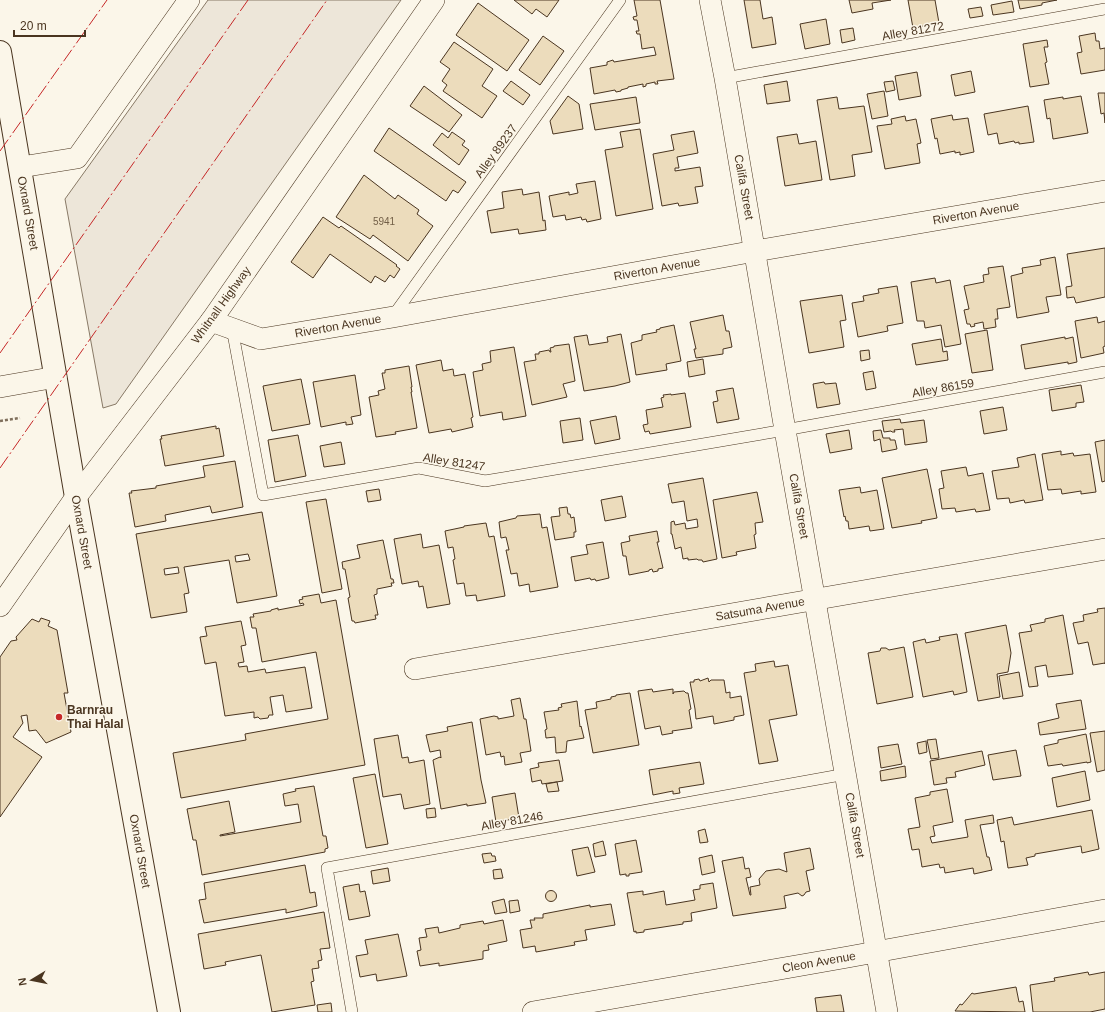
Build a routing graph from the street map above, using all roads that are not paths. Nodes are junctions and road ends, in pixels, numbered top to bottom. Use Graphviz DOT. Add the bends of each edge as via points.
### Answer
graph roads {
  1 [pos="189,0"];
  2 [pos="434,0"];
  3 [pos="620,0"];
  4 [pos="710,0"];
  5 [pos="1105,8"];
  6 [pos="0,52"];
  7 [pos="725,78"];
  8 [pos="21,167"];
  9 [pos="1105,191"];
  10 [pos="755,251"];
  11 [pos="393,317"];
  12 [pos="211,320"];
  13 [pos="232,328"];
  14 [pos="1105,372"];
  15 [pos="56,377"];
  16 [pos="0,388"];
  17 [pos="785,430"];
  18 [pos="76,497"];
  19 [pos="1105,550"];
  20 [pos="816,600"];
  21 [pos="0,606"];
  22 [pos="415,669"];
  23 [pos="846,774"];
  24 [pos="1105,910"];
  25 [pos="877,952"];
  26 [pos="168,1012"];
  27 [pos="352,1012"];
  28 [pos="533,1012"];
  29 [pos="887,1012"];
  1 -- 8 [label="street" via="77,158"];
  2 -- 12 [label="street, Whitnall Highway"];
  3 -- 11 [label="lane, Alley 89237"];
  4 -- 7 [label="street, Califa Street"];
  5 -- 7 [label="lane, Alley 81272"];
  6 -- 8 [label="main road, Oxnard Street"];
  7 -- 10 [label="street, Califa Street"];
  8 -- 15 [label="main road, Oxnard Street"];
  9 -- 10 [label="street, Riverton Avenue"];
  10 -- 11 [label="street, Riverton Avenue"];
  10 -- 17 [label="street, Califa Street"];
  11 -- 13 [label="street, Riverton Avenue" via="261,339"];
  12 -- 13 [label="street, Riverton Avenue"];
  12 -- 18 [label="street, Whitnall Highway"];
  13 -- 17 [label="lane, Alley 81247" via="263,496 419,468 485,481"];
  14 -- 17 [label="lane, Alley 86159"];
  15 -- 16 [label="street"];
  15 -- 18 [label="main road, Oxnard Street"];
  17 -- 20 [label="street, Califa Street"];
  18 -- 21 [label="street, Whitnall Highway"];
  18 -- 26 [label="main road, Oxnard Street"];
  19 -- 20 [label="street, Satsuma Avenue"];
  20 -- 22 [label="street, Satsuma Avenue"];
  20 -- 23 [label="street, Califa Street"];
  23 -- 25 [label="street, Califa Street"];
  23 -- 27 [label="lane, Alley 81246" via="327,868"];
  24 -- 25 [label="street, Cleon Avenue"];
  25 -- 28 [label="street, Cleon Avenue"];
  25 -- 29 [label="street, Califa Street"];
}
